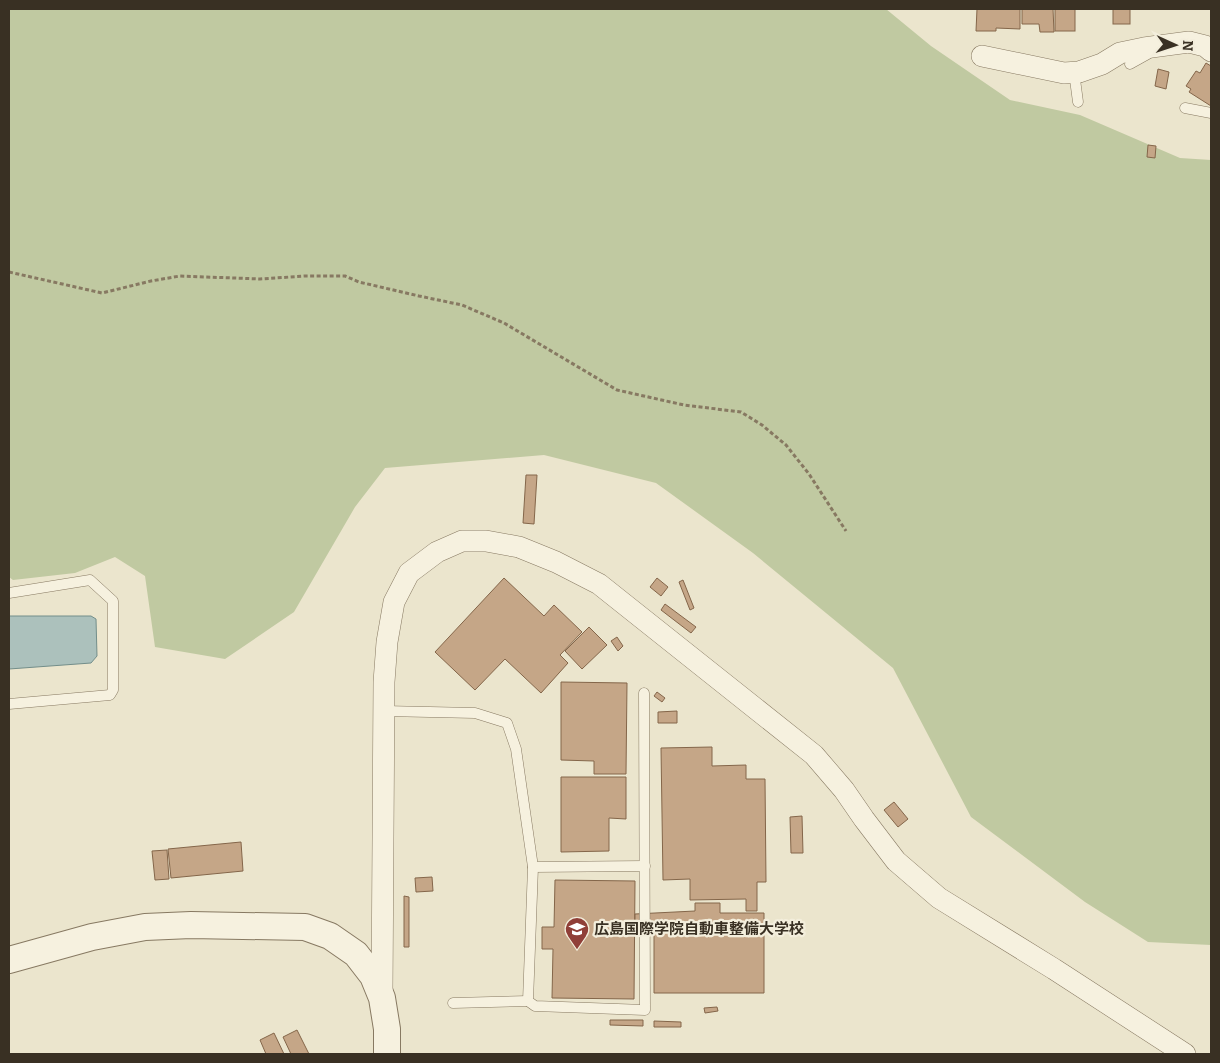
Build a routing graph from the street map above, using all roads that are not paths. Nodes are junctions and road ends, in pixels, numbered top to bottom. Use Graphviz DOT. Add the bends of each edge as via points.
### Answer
graph roads {
  1 [pos="1159,46"];
  2 [pos="1211,51"];
  3 [pos="982,56"];
  4 [pos="1130,64"];
  5 [pos="1074,72"];
  6 [pos="1078,102"];
  7 [pos="1185,108"];
  8 [pos="1211,113"];
  9 [pos="9,593"];
  10 [pos="644,693"];
  11 [pos="9,704"];
  12 [pos="384,711"];
  13 [pos="532,866"];
  14 [pos="645,866"];
  15 [pos="9,960"];
  16 [pos="382,998"];
  17 [pos="528,1001"];
  18 [pos="453,1003"];
  19 [pos="387,1054"];
  20 [pos="1185,1054"];
  1 -- 2 [label="street" via="1189,42"];
  1 -- 4 [label="lane"];
  1 -- 5 [label="street" via="1120,53 1102,64"];
  3 -- 5 [label="street" via="1064,73"];
  5 -- 6 [label="lane"];
  7 -- 8 [label="lane"];
  9 -- 11 [label="lane" via="90,580 113,601 113,690 110,695"];
  10 -- 14 [label="lane"];
  12 -- 13 [label="lane" via="475,713 507,723 516,749"];
  12 -- 16 [label="street"];
  12 -- 20 [label="street" via="387,642 394,602 410,573 437,552 462,540 519,547 556,562 599,584 814,755 896,861 939,898"];
  13 -- 14 [label="lane"];
  13 -- 17 [label="lane"];
  14 -- 17 [label="lane" via="646,1010 535,1006"];
  15 -- 16 [label="street" via="92,937 145,927 305,927 330,936 356,954 373,976"];
  16 -- 19 [label="street"];
  17 -- 18 [label="lane"];
}
